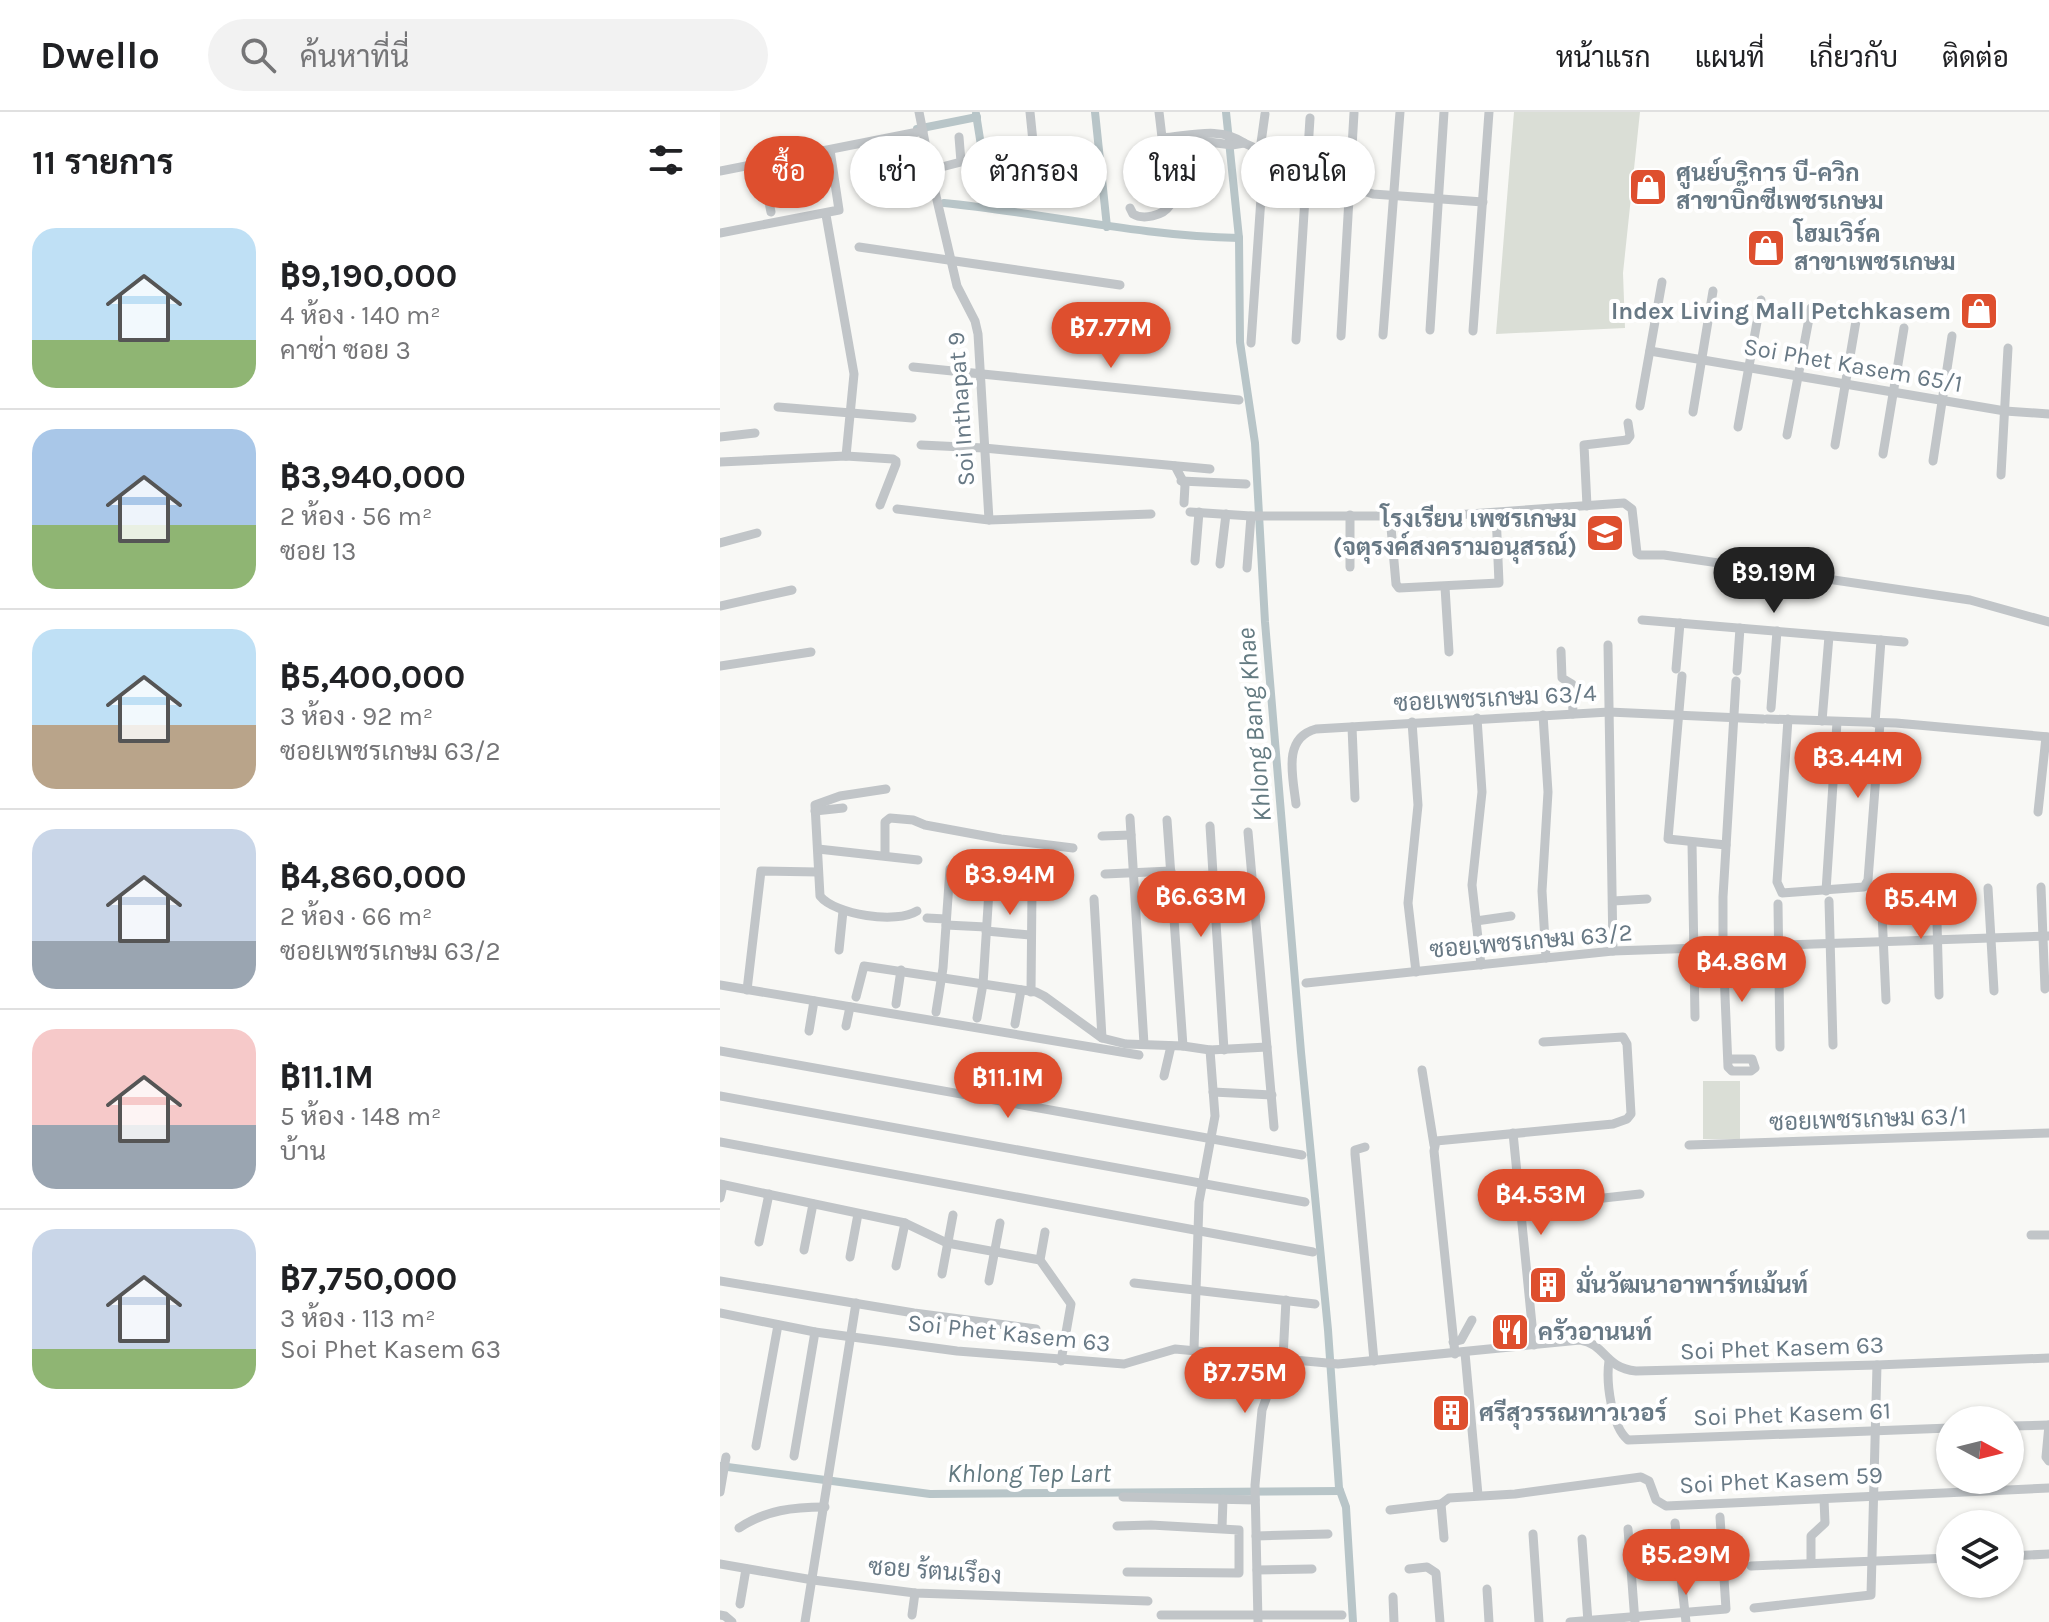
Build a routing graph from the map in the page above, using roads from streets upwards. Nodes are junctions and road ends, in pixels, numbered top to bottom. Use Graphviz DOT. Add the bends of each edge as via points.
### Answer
graph roads {
  1 [pos="1030,112"];
  2 [pos="1159,112"];
  3 [pos="1400,112"];
  4 [pos="1444,112"];
  5 [pos="1489,112"];
  6 [pos="1354,113"];
  7 [pos="920,114"];
  8 [pos="1265,114"];
  9 [pos="1310,118"];
  10 [pos="923,131"];
  11 [pos="924,136"];
  12 [pos="1032,136"];
  13 [pos="1161,136"];
  14 [pos="1262,136"];
  15 [pos="1309,136"];
  16 [pos="1353,136"];
  17 [pos="959,137"];
  18 [pos="834,149"];
  19 [pos="744,166"];
  20 [pos="945,166"];
  21 [pos="720,171"];
  22 [pos="834,173"];
  23 [pos="1375,192"];
  24 [pos="1395,196"];
  25 [pos="1438,199"];
  26 [pos="1483,202"];
  27 [pos="770,208"];
  28 [pos="939,208"];
  29 [pos="1130,208"];
  30 [pos="1169,208"];
  31 [pos="1260,208"];
  32 [pos="1304,208"];
  33 [pos="1349,208"];
  34 [pos="771,212"];
  35 [pos="826,215"];
  36 [pos="720,233"];
  37 [pos="859,247"];
  38 [pos="951,261"];
  39 [pos="1662,282"];
  40 [pos="1120,285"];
  41 [pos="1713,291"];
  42 [pos="1761,300"];
  43 [pos="1811,308"];
  44 [pos="1856,321"];
  45 [pos="1904,328"];
  46 [pos="1430,330"];
  47 [pos="1473,331"];
  48 [pos="1383,335"];
  49 [pos="1341,336"];
  50 [pos="1952,336"];
  51 [pos="1296,340"];
  52 [pos="1251,343"];
  53 [pos="2008,348"];
  54 [pos="1650,351"];
  55 [pos="1700,358"];
  56 [pos="1749,366"];
  57 [pos="913,367"];
  58 [pos="980,372"];
  59 [pos="1797,376"];
  60 [pos="1847,384"];
  61 [pos="1894,393"];
  62 [pos="1239,400"];
  63 [pos="1943,401"];
  64 [pos="1640,406"];
  65 [pos="778,407"];
  66 [pos="2005,411"];
  67 [pos="852,412"];
  68 [pos="1693,412"];
  69 [pos="2049,414"];
  70 [pos="912,418"];
  71 [pos="1628,423"];
  72 [pos="1738,427"];
  73 [pos="755,433"];
  74 [pos="1787,435"];
  75 [pos="720,437"];
  76 [pos="921,445"];
  77 [pos="1835,445"];
  78 [pos="984,448"];
  79 [pos="1883,454"];
  80 [pos="846,456"];
  81 [pos="1933,461"];
  82 [pos="720,462"];
  83 [pos="1175,466"];
  84 [pos="1210,469"];
  85 [pos="2001,475"];
  86 [pos="1181,481"];
  87 [pos="1246,484"];
  88 [pos="880,505"];
  89 [pos="1587,506"];
  90 [pos="897,509"];
  91 [pos="1191,509"];
  92 [pos="1496,513"];
  93 [pos="1151,514"];
  94 [pos="1226,514"];
  95 [pos="1350,515"];
  96 [pos="1252,516"];
  97 [pos="1390,516"];
  98 [pos="989,520"];
  99 [pos="757,533"];
  100 [pos="720,543"];
  101 [pos="1195,561"];
  102 [pos="1220,564"];
  103 [pos="1350,567"];
  104 [pos="1247,568"];
  105 [pos="1445,587"];
  106 [pos="792,590"];
  107 [pos="720,606"];
  108 [pos="1642,620"];
  109 [pos="2049,622"];
  110 [pos="1680,623"];
  111 [pos="1740,628"];
  112 [pos="1777,631"];
  113 [pos="1829,636"];
  114 [pos="1881,640"];
  115 [pos="1904,642"];
  116 [pos="1608,645"];
  117 [pos="1561,651"];
  118 [pos="811,652"];
  119 [pos="1449,652"];
  120 [pos="720,666"];
  121 [pos="1771,708"];
  122 [pos="1609,712"];
  123 [pos="1573,714"];
  124 [pos="1543,715"];
  125 [pos="1678,715"];
  126 [pos="1477,718"];
  127 [pos="1734,718"];
  128 [pos="1788,719"];
  129 [pos="1822,721"];
  130 [pos="1412,722"];
  131 [pos="1837,722"];
  132 [pos="1878,723"];
  133 [pos="1352,727"];
  134 [pos="2048,737"];
  135 [pos="886,789"];
  136 [pos="1355,798"];
  137 [pos="1296,804"];
  138 [pos="843,808"];
  139 [pos="815,811"];
  140 [pos="2038,812"];
  141 [pos="1130,818"];
  142 [pos="1167,820"];
  143 [pos="1210,826"];
  144 [pos="1248,832"];
  145 [pos="1131,835"];
  146 [pos="1102,836"];
  147 [pos="1692,843"];
  148 [pos="1726,845"];
  149 [pos="1073,848"];
  150 [pos="818,849"];
  151 [pos="885,855"];
  152 [pos="918,860"];
  153 [pos="950,869"];
  154 [pos="818,872"];
  155 [pos="1105,874"];
  156 [pos="1133,874"];
  157 [pos="1171,874"];
  158 [pos="990,875"];
  159 [pos="1213,878"];
  160 [pos="1252,880"];
  161 [pos="1936,886"];
  162 [pos="2041,887"];
  163 [pos="1988,888"];
  164 [pos="1032,889"];
  165 [pos="1881,891"];
  166 [pos="1828,896"];
  167 [pos="1094,899"];
  168 [pos="1647,899"];
  169 [pos="1613,901"];
  170 [pos="1778,904"];
  171 [pos="843,911"];
  172 [pos="917,911"];
  173 [pos="1511,916"];
  174 [pos="927,918"];
  175 [pos="1476,921"];
  176 [pos="946,922"];
  177 [pos="986,929"];
  178 [pos="1030,935"];
  179 [pos="2046,936"];
  180 [pos="1989,938"];
  181 [pos="1937,941"];
  182 [pos="1884,943"];
  183 [pos="1830,944"];
  184 [pos="1777,946"];
  185 [pos="1723,948"];
  186 [pos="839,950"];
  187 [pos="1693,950"];
  188 [pos="1613,951"];
  189 [pos="1546,958"];
  190 [pos="1481,965"];
  191 [pos="901,970"];
  192 [pos="1416,972"];
  193 [pos="941,977"];
  194 [pos="1306,983"];
  195 [pos="983,984"];
  196 [pos="720,985"];
  197 [pos="2045,989"];
  198 [pos="747,990"];
  199 [pos="1026,991"];
  200 [pos="1994,991"];
  201 [pos="1939,995"];
  202 [pos="856,997"];
  203 [pos="1886,1000"];
  204 [pos="814,1001"];
  205 [pos="896,1004"];
  206 [pos="850,1007"];
  207 [pos="936,1012"];
  208 [pos="1695,1017"];
  209 [pos="977,1018"];
  210 [pos="1015,1024"];
  211 [pos="846,1026"];
  212 [pos="809,1031"];
  213 [pos="1102,1038"];
  214 [pos="1543,1042"];
  215 [pos="1144,1044"];
  216 [pos="1833,1045"];
  217 [pos="1171,1046"];
  218 [pos="1183,1046"];
  219 [pos="1267,1047"];
  220 [pos="1780,1047"];
  221 [pos="1210,1050"];
  222 [pos="1224,1050"];
  223 [pos="720,1051"];
  224 [pos="1139,1055"];
  225 [pos="1728,1059"];
  226 [pos="1422,1070"];
  227 [pos="1164,1076"];
  228 [pos="1213,1092"];
  229 [pos="1272,1095"];
  230 [pos="720,1096"];
  231 [pos="1274,1127"];
  232 [pos="1513,1133"];
  233 [pos="2049,1133"];
  234 [pos="1211,1139"];
  235 [pos="720,1142"];
  236 [pos="1434,1145"];
  237 [pos="1689,1145"];
  238 [pos="1365,1147"];
  239 [pos="1302,1155"];
  240 [pos="721,1184"];
  241 [pos="1202,1184"];
  242 [pos="769,1194"];
  243 [pos="1640,1194"];
  244 [pos="720,1198"];
  245 [pos="1305,1202"];
  246 [pos="813,1204"];
  247 [pos="1521,1207"];
  248 [pos="858,1214"];
  249 [pos="953,1215"];
  250 [pos="905,1223"];
  251 [pos="1000,1223"];
  252 [pos="1197,1230"];
  253 [pos="1045,1232"];
  254 [pos="2031,1235"];
  255 [pos="2049,1235"];
  256 [pos="759,1242"];
  257 [pos="947,1243"];
  258 [pos="804,1250"];
  259 [pos="994,1252"];
  260 [pos="1313,1252"];
  261 [pos="850,1257"];
  262 [pos="1040,1260"];
  263 [pos="896,1266"];
  264 [pos="942,1274"];
  265 [pos="720,1281"];
  266 [pos="989,1281"];
  267 [pos="1134,1283"];
  268 [pos="1195,1289"];
  269 [pos="1286,1300"];
  270 [pos="856,1303"];
  271 [pos="1315,1304"];
  272 [pos="720,1313"];
  273 [pos="1472,1320"];
  274 [pos="778,1325"];
  275 [pos="1036,1329"];
  276 [pos="815,1332"];
  277 [pos="849,1335"];
  278 [pos="1453,1342"];
  279 [pos="1534,1345"];
  280 [pos="1194,1349"];
  281 [pos="1460,1353"];
  282 [pos="1282,1358"];
  283 [pos="2049,1358"];
  284 [pos="1061,1361"];
  285 [pos="1374,1361"];
  286 [pos="1609,1361"];
  287 [pos="1877,1365"];
  288 [pos="2049,1425"];
  289 [pos="2024,1426"];
  290 [pos="1936,1428"];
  291 [pos="1875,1430"];
  292 [pos="756,1446"];
  293 [pos="794,1456"];
  294 [pos="2049,1461"];
  295 [pos="725,1463"];
  296 [pos="2049,1488"];
  297 [pos="720,1492"];
  298 [pos="1255,1493"];
  299 [pos="1478,1495"];
  300 [pos="1872,1496"];
  301 [pos="1123,1497"];
  302 [pos="1223,1499"];
  303 [pos="1824,1499"];
  304 [pos="1441,1504"];
  305 [pos="825,1507"];
  306 [pos="1390,1510"];
  307 [pos="1720,1517"];
  308 [pos="1675,1523"];
  309 [pos="1117,1526"];
  310 [pos="739,1528"];
  311 [pos="1222,1528"];
  312 [pos="1628,1529"];
  313 [pos="1239,1530"];
  314 [pos="1256,1533"];
  315 [pos="1328,1534"];
  316 [pos="1533,1534"];
  317 [pos="1444,1538"];
  318 [pos="1582,1539"];
  319 [pos="2049,1554"];
  320 [pos="2024,1555"];
  321 [pos="1936,1558"];
  322 [pos="1870,1560"];
  323 [pos="1811,1563"];
  324 [pos="720,1564"];
  325 [pos="1751,1566"];
  326 [pos="746,1569"];
  327 [pos="1312,1569"];
  328 [pos="1409,1569"];
  329 [pos="1257,1570"];
  330 [pos="1127,1572"];
  331 [pos="813,1580"];
  332 [pos="1487,1589"];
  333 [pos="915,1593"];
  334 [pos="1393,1597"];
  335 [pos="1148,1601"];
  336 [pos="740,1604"];
  337 [pos="1754,1608"];
  338 [pos="912,1615"];
  339 [pos="1161,1615"];
  340 [pos="1342,1615"];
  341 [pos="1258,1618"];
  342 [pos="1686,1618"];
  343 [pos="1309,1619"];
  344 [pos="1634,1620"];
  345 [pos="1588,1621"];
  346 [pos="805,1622"];
  347 [pos="1394,1622"];
  348 [pos="1440,1622"];
  349 [pos="1489,1622"];
  350 [pos="1539,1622"];
  351 [pos="1570,1622"];
  1 -- 12 [label="street"];
  2 -- 13 [label="street"];
  3 -- 24 [label="street"];
  4 -- 25 [label="street"];
  5 -- 26 [label="street"];
  6 -- 16 [label="street"];
  7 -- 10 [label="street, Soi Inthapat 9"];
  8 -- 14 [label="street"];
  9 -- 15 [label="street"];
  10 -- 11 [label="street, Soi Inthapat 9"];
  10 -- 18 [label="street"];
  17 -- 20 [label="street" via="961,162"];
  19 -- 21 [label="street"];
  22 -- 35 [label="street" via="840,207"];
  23 -- 24 [label="street"];
  24 -- 25 [label="street"];
  24 -- 48 [label="street"];
  25 -- 26 [label="street"];
  25 -- 46 [label="street"];
  26 -- 47 [label="street"];
  27 -- 34 [label="street"];
  28 -- 38 [label="street, Soi Inthapat 9"];
  29 -- 30 [label="street" via="1139,217"];
  31 -- 52 [label="street"];
  32 -- 51 [label="street"];
  33 -- 49 [label="street"];
  35 -- 36 [label="street"];
  35 -- 67 [label="street" via="854,374"];
  37 -- 38 [label="street"];
  38 -- 40 [label="street"];
  38 -- 58 [label="street, Soi Inthapat 9" via="959,292 977,326"];
  39 -- 54 [label="street"];
  41 -- 55 [label="street"];
  42 -- 56 [label="street"];
  43 -- 59 [label="street"];
  44 -- 60 [label="street"];
  45 -- 61 [label="street"];
  50 -- 63 [label="street"];
  53 -- 66 [label="street"];
  54 -- 55 [label="street, Soi Phet Kasem 65/1"];
  54 -- 64 [label="street"];
  55 -- 56 [label="street, Soi Phet Kasem 65/1"];
  55 -- 68 [label="street"];
  56 -- 59 [label="street, Soi Phet Kasem 65/1"];
  56 -- 72 [label="street"];
  57 -- 58 [label="street"];
  58 -- 62 [label="street"];
  58 -- 78 [label="street, Soi Inthapat 9"];
  59 -- 60 [label="street, Soi Phet Kasem 65/1"];
  59 -- 74 [label="street"];
  60 -- 61 [label="street, Soi Phet Kasem 65/1"];
  60 -- 77 [label="street"];
  61 -- 63 [label="street, Soi Phet Kasem 65/1"];
  61 -- 79 [label="street"];
  63 -- 66 [label="street, Soi Phet Kasem 65/1"];
  63 -- 81 [label="street"];
  65 -- 67 [label="street"];
  66 -- 69 [label="street, Soi Phet Kasem 65/1"];
  66 -- 85 [label="street"];
  67 -- 70 [label="street"];
  67 -- 80 [label="street"];
  71 -- 89 [label="street" via="1627,440 1584,445"];
  73 -- 75 [label="street"];
  76 -- 78 [label="street"];
  78 -- 83 [label="street"];
  78 -- 98 [label="street, Soi Inthapat 9"];
  80 -- 82 [label="street"];
  80 -- 88 [label="street" via="896,461"];
  83 -- 84 [label="street"];
  83 -- 86 [label="street"];
  86 -- 87 [label="street"];
  86 -- 91 [label="street"];
  89 -- 92 [label="street"];
  89 -- 109 [label="street" via="1631,507 1640,555 1970,600"];
  90 -- 98 [label="street"];
  91 -- 94 [label="street"];
  91 -- 101 [label="street"];
  92 -- 97 [label="street"];
  92 -- 105 [label="street" via="1499,583"];
  93 -- 98 [label="street"];
  94 -- 96 [label="street"];
  94 -- 102 [label="street"];
  95 -- 96 [label="street"];
  95 -- 97 [label="street"];
  95 -- 103 [label="street"];
  96 -- 104 [label="street"];
  97 -- 105 [label="street" via="1396,586"];
  99 -- 100 [label="street"];
  105 -- 119 [label="street"];
  106 -- 107 [label="street"];
  108 -- 110 [label="street"];
  110 -- 111 [label="street"];
  110 -- 125 [label="street"];
  111 -- 112 [label="street"];
  111 -- 127 [label="street"];
  112 -- 113 [label="street"];
  112 -- 121 [label="street"];
  113 -- 114 [label="street"];
  113 -- 129 [label="street"];
  114 -- 115 [label="street"];
  114 -- 132 [label="street"];
  116 -- 122 [label="street"];
  117 -- 123 [label="street" via="1562,678 1572,684"];
  118 -- 120 [label="street"];
  122 -- 123 [label="street, ซอยเพชรเกษม 63/4"];
  122 -- 125 [label="street, ซอยเพชรเกษม 63/4"];
  122 -- 169 [label="street"];
  123 -- 124 [label="street, ซอยเพชรเกษม 63/4"];
  124 -- 126 [label="street, ซอยเพชรเกษม 63/4"];
  124 -- 189 [label="street" via="1548,792 1542,891"];
  125 -- 127 [label="street, ซอยเพชรเกษม 63/4"];
  125 -- 147 [label="street" via="1668,839"];
  126 -- 130 [label="street, ซอยเพชรเกษม 63/4"];
  126 -- 175 [label="street" via="1482,792 1472,885"];
  127 -- 128 [label="street, ซอยเพชรเกษม 63/4"];
  127 -- 148 [label="street"];
  128 -- 129 [label="street, ซอยเพชรเกษม 63/4"];
  128 -- 166 [label="street" via="1778,887 1782,893"];
  129 -- 131 [label="street, ซอยเพชรเกษม 63/4"];
  130 -- 133 [label="street, ซอยเพชรเกษม 63/4"];
  130 -- 192 [label="street" via="1418,805 1408,903"];
  131 -- 132 [label="street, ซอยเพชรเกษม 63/4"];
  131 -- 166 [label="street"];
  132 -- 134 [label="street, ซอยเพชรเกษม 63/4"];
  132 -- 166 [label="street" via="1868,880 1864,887"];
  133 -- 136 [label="street"];
  133 -- 137 [label="street, ซอยเพชรเกษม 63/4" via="1316,729 1298,739 1292,761"];
  134 -- 140 [label="street"];
  135 -- 139 [label="street" via="819,802"];
  138 -- 139 [label="street"];
  139 -- 150 [label="street"];
  141 -- 145 [label="street"];
  142 -- 157 [label="street"];
  143 -- 159 [label="street"];
  144 -- 160 [label="street"];
  145 -- 146 [label="street"];
  145 -- 156 [label="street"];
  147 -- 148 [label="street"];
  147 -- 187 [label="street"];
  148 -- 185 [label="street"];
  149 -- 151 [label="street" via="890,818 885,822"];
  150 -- 151 [label="street"];
  150 -- 154 [label="street"];
  151 -- 152 [label="street"];
  153 -- 176 [label="street"];
  154 -- 171 [label="street" via="820,896"];
  154 -- 198 [label="street" via="761,871"];
  155 -- 156 [label="street"];
  156 -- 157 [label="street"];
  156 -- 215 [label="street"];
  157 -- 159 [label="street"];
  157 -- 218 [label="street"];
  158 -- 177 [label="street"];
  159 -- 160 [label="street"];
  159 -- 222 [label="street"];
  160 -- 219 [label="street"];
  161 -- 181 [label="street"];
  162 -- 179 [label="street"];
  163 -- 180 [label="street"];
  164 -- 178 [label="street"];
  165 -- 182 [label="street"];
  166 -- 183 [label="street"];
  167 -- 213 [label="street"];
  168 -- 169 [label="street"];
  169 -- 188 [label="street"];
  170 -- 184 [label="street"];
  171 -- 172 [label="street" via="902,917"];
  171 -- 186 [label="street"];
  173 -- 175 [label="street"];
  174 -- 176 [label="street"];
  175 -- 190 [label="street"];
  176 -- 177 [label="street"];
  176 -- 193 [label="street"];
  177 -- 178 [label="street"];
  177 -- 195 [label="street"];
  178 -- 199 [label="street"];
  179 -- 180 [label="street, ซอยเพชรเกษม 63/2"];
  179 -- 197 [label="street"];
  180 -- 181 [label="street, ซอยเพชรเกษม 63/2"];
  180 -- 200 [label="street"];
  181 -- 182 [label="street, ซอยเพชรเกษม 63/2"];
  181 -- 201 [label="street"];
  182 -- 183 [label="street, ซอยเพชรเกษม 63/2"];
  182 -- 203 [label="street"];
  183 -- 184 [label="street, ซอยเพชรเกษม 63/2"];
  183 -- 216 [label="street"];
  184 -- 185 [label="street, ซอยเพชรเกษม 63/2"];
  184 -- 220 [label="street"];
  185 -- 187 [label="street, ซอยเพชรเกษม 63/2"];
  185 -- 225 [label="street"];
  187 -- 188 [label="street, ซอยเพชรเกษม 63/2"];
  187 -- 208 [label="street"];
  188 -- 189 [label="street, ซอยเพชรเกษม 63/2"];
  189 -- 190 [label="street, ซอยเพชรเกษม 63/2"];
  190 -- 192 [label="street, ซอยเพชรเกษม 63/2"];
  191 -- 193 [label="street"];
  191 -- 202 [label="street" via="862,967"];
  191 -- 205 [label="street"];
  192 -- 194 [label="street, ซอยเพชรเกษม 63/2"];
  193 -- 195 [label="street"];
  193 -- 207 [label="street"];
  195 -- 199 [label="street"];
  195 -- 209 [label="street"];
  196 -- 198 [label="street"];
  198 -- 204 [label="street"];
  199 -- 210 [label="street"];
  199 -- 213 [label="street" via="1044,996"];
  204 -- 206 [label="street"];
  204 -- 212 [label="street"];
  206 -- 211 [label="street"];
  206 -- 224 [label="street"];
  213 -- 215 [label="street"];
  214 -- 232 [label="street" via="1623,1037 1631,1114 1613,1124"];
  215 -- 217 [label="street"];
  217 -- 218 [label="street"];
  217 -- 227 [label="street"];
  218 -- 221 [label="street"];
  219 -- 222 [label="street"];
  219 -- 229 [label="street"];
  221 -- 222 [label="street"];
  221 -- 228 [label="street"];
  223 -- 234 [label="street"];
  226 -- 236 [label="street"];
  228 -- 229 [label="street"];
  228 -- 234 [label="street"];
  229 -- 231 [label="street"];
  230 -- 241 [label="street"];
  232 -- 236 [label="street" via="1440,1139"];
  232 -- 247 [label="street"];
  233 -- 237 [label="street, ซอยเพชรเกษม 63/1"];
  234 -- 239 [label="street"];
  234 -- 241 [label="street"];
  235 -- 252 [label="street"];
  236 -- 278 [label="street"];
  238 -- 285 [label="street" via="1355,1154"];
  240 -- 242 [label="street"];
  240 -- 244 [label="street"];
  241 -- 245 [label="street"];
  241 -- 252 [label="street"];
  242 -- 246 [label="street"];
  242 -- 256 [label="street"];
  243 -- 247 [label="street"];
  246 -- 248 [label="street"];
  246 -- 258 [label="street"];
  247 -- 279 [label="street"];
  248 -- 250 [label="street"];
  248 -- 261 [label="street"];
  249 -- 257 [label="street"];
  250 -- 257 [label="street"];
  250 -- 263 [label="street"];
  251 -- 259 [label="street"];
  252 -- 260 [label="street"];
  252 -- 268 [label="street"];
  253 -- 262 [label="street"];
  254 -- 255 [label="street"];
  257 -- 259 [label="street"];
  257 -- 264 [label="street"];
  259 -- 262 [label="street"];
  259 -- 266 [label="street"];
  262 -- 284 [label="street" via="1070,1303"];
  265 -- 270 [label="street"];
  267 -- 268 [label="street"];
  268 -- 269 [label="street"];
  268 -- 280 [label="street"];
  269 -- 271 [label="street"];
  269 -- 282 [label="street"];
  270 -- 275 [label="street"];
  270 -- 277 [label="street"];
  272 -- 274 [label="street, Soi Phet Kasem 63"];
  273 -- 278 [label="street" via="1461,1340"];
  274 -- 276 [label="street, Soi Phet Kasem 63"];
  274 -- 292 [label="street"];
  276 -- 277 [label="street, Soi Phet Kasem 63"];
  276 -- 293 [label="street"];
  277 -- 284 [label="street, Soi Phet Kasem 63"];
  277 -- 305 [label="street"];
  278 -- 281 [label="street"];
  279 -- 281 [label="street, Soi Phet Kasem 63"];
  279 -- 286 [label="street, Soi Phet Kasem 63" via="1587,1341"];
  280 -- 282 [label="street, Soi Phet Kasem 63"];
  280 -- 284 [label="street, Soi Phet Kasem 63" via="1167,1350 1124,1364"];
  281 -- 285 [label="street, Soi Phet Kasem 63"];
  281 -- 299 [label="street"];
  282 -- 285 [label="street, Soi Phet Kasem 63" via="1338,1364"];
  282 -- 298 [label="street" via="1274,1367 1262,1410"];
  283 -- 287 [label="street, Soi Phet Kasem 63"];
  286 -- 287 [label="street, Soi Phet Kasem 63" via="1636,1371"];
  286 -- 291 [label="street, Soi Phet Kasem 61" via="1607,1379 1628,1440"];
  287 -- 291 [label="street"];
  288 -- 289 [label="street"];
  288 -- 294 [label="street"];
  290 -- 291 [label="street, Soi Phet Kasem 61"];
  291 -- 300 [label="street"];
  295 -- 297 [label="street"];
  296 -- 300 [label="street, Soi Phet Kasem 59"];
  298 -- 302 [label="street"];
  298 -- 314 [label="street"];
  299 -- 303 [label="street, Soi Phet Kasem 59" via="1641,1477 1666,1506"];
  299 -- 304 [label="street, Soi Phet Kasem 59"];
  300 -- 303 [label="street, Soi Phet Kasem 59"];
  300 -- 322 [label="street"];
  301 -- 302 [label="street"];
  302 -- 311 [label="street"];
  303 -- 323 [label="street" via="1825,1523 1811,1536"];
  304 -- 306 [label="street, Soi Phet Kasem 59"];
  304 -- 317 [label="street"];
  305 -- 310 [label="street" via="774,1511"];
  305 -- 331 [label="street"];
  307 -- 342 [label="street" via="1726,1609"];
  308 -- 342 [label="street"];
  309 -- 311 [label="street"];
  311 -- 313 [label="street"];
  312 -- 344 [label="street"];
  313 -- 314 [label="street"];
  313 -- 330 [label="street" via="1239,1573"];
  314 -- 315 [label="street"];
  314 -- 329 [label="street"];
  316 -- 350 [label="street"];
  318 -- 345 [label="street"];
  319 -- 320 [label="street"];
  321 -- 322 [label="street"];
  322 -- 323 [label="street"];
  322 -- 337 [label="street" via="1871,1595"];
  323 -- 325 [label="street"];
  324 -- 326 [label="street, ซอย ร้ตนเรึอง"];
  326 -- 331 [label="street, ซอย ร้ตนเรึอง"];
  326 -- 336 [label="street"];
  327 -- 329 [label="street"];
  328 -- 348 [label="street" via="1427,1567 1436,1573"];
  329 -- 341 [label="street"];
  331 -- 333 [label="street, ซอย ร้ตนเรึอง"];
  331 -- 346 [label="street"];
  332 -- 349 [label="street"];
  333 -- 335 [label="street, ซอย ร้ตนเรึอง"];
  333 -- 338 [label="street"];
  334 -- 347 [label="street"];
  339 -- 341 [label="street"];
  340 -- 343 [label="street"];
  341 -- 343 [label="street"];
  342 -- 344 [label="street"];
  344 -- 345 [label="street"];
  345 -- 351 [label="street"];
}
